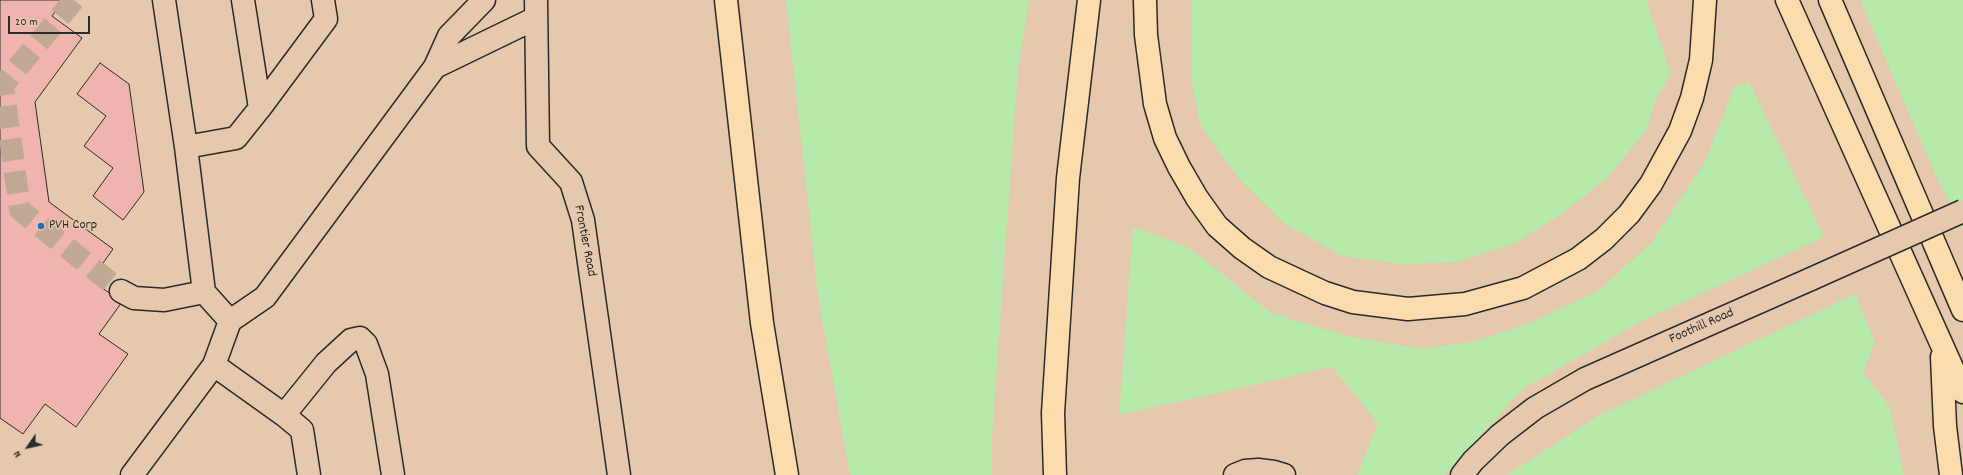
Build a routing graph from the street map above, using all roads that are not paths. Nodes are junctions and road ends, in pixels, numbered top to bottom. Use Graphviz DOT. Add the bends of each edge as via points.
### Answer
graph roads {
  1 [pos="164,0"];
  2 [pos="243,0"];
  3 [pos="323,0"];
  4 [pos="484,0"];
  5 [pos="522,0"];
  6 [pos="726,0"];
  7 [pos="1089,0"];
  8 [pos="1145,0"];
  9 [pos="1705,0"];
  10 [pos="1787,0"];
  11 [pos="1830,0"];
  12 [pos="536,9"];
  13 [pos="435,68"];
  14 [pos="260,108"];
  15 [pos="186,147"];
  16 [pos="1963,211"];
  17 [pos="121,291"];
  18 [pos="204,292"];
  19 [pos="1963,310"];
  20 [pos="230,321"];
  21 [pos="1942,344"];
  22 [pos="214,365"];
  23 [pos="1963,392"];
  24 [pos="284,414"];
  25 [pos="132,475"];
  26 [pos="310,475"];
  27 [pos="393,475"];
  28 [pos="619,475"];
  29 [pos="787,475"];
  30 [pos="1055,475"];
  31 [pos="1235,475"];
  32 [pos="1284,475"];
  33 [pos="1462,475"];
  34 [pos="1951,475"];
  1 -- 15 [label="street"];
  2 -- 14 [label="street"];
  3 -- 14 [label="street" via="326,19"];
  4 -- 13 [label="street" via="449,36"];
  5 -- 12 [label="street"];
  6 -- 29 [label="highway" via="762,323"];
  7 -- 30 [label="highway" via="1068,178 1053,413"];
  8 -- 9 [label="highway" via="1146,35 1155,104 1165,138 1178,167 1217,226 1269,267 1325,293 1353,302 1408,309 1464,304 1524,288 1578,259 1604,239 1629,214 1651,184 1680,131 1692,98 1701,60"];
  10 -- 21 [label="highway"];
  11 -- 19 [label="highway"];
  12 -- 13 [label="street"];
  12 -- 28 [label="street, Frontier Road" via="538,146 571,182 583,220"];
  13 -- 20 [label="street" via="265,297"];
  14 -- 15 [label="street" via="236,138"];
  15 -- 18 [label="street"];
  16 -- 33 [label="street, Foothill Road, bridge" via="1585,379 1535,408 1500,435"];
  17 -- 18 [label="street" via="134,298 164,300"];
  18 -- 20 [label="street"];
  20 -- 22 [label="street"];
  21 -- 23 [label="highway"];
  21 -- 34 [label="highway" via="1945,426"];
  22 -- 24 [label="street"];
  22 -- 25 [label="street"];
  24 -- 26 [label="street" via="302,430"];
  24 -- 27 [label="street" via="326,363 352,340 360,338 366,344 377,374"];
  31 -- 32 [label="street" via="1258,470"];
}
